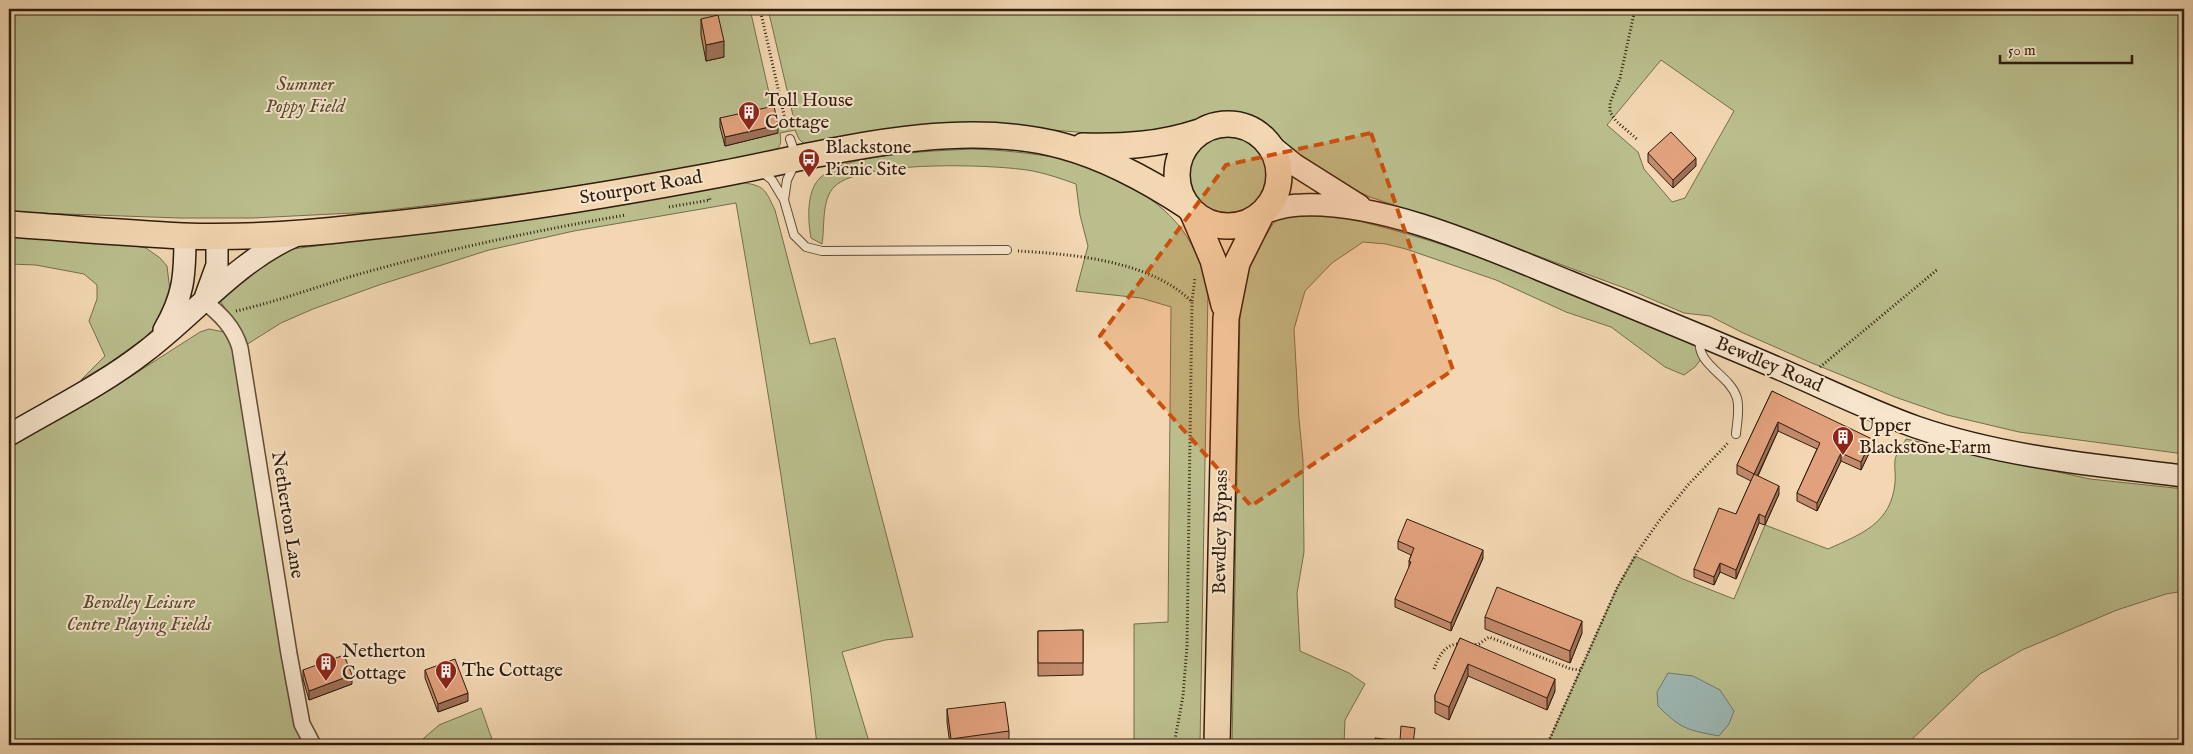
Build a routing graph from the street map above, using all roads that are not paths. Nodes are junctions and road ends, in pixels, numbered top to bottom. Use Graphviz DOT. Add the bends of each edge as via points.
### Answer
graph roads {
  1 [pos="1199,132"];
  2 [pos="1269,144"];
  3 [pos="1063,146"];
  4 [pos="793,149"];
  5 [pos="755,167"];
  6 [pos="784,200"];
  7 [pos="1190,210"];
  8 [pos="1365,210"];
  9 [pos="1262,214"];
  10 [pos="9,224"];
  11 [pos="302,233"];
  12 [pos="185,236"];
  13 [pos="216,236"];
  14 [pos="1007,250"];
  15 [pos="212,307"];
  16 [pos="1226,318"];
  17 [pos="1700,335"];
  18 [pos="159,339"];
  19 [pos="1736,434"];
  20 [pos="9,435"];
  21 [pos="2184,476"];
  22 [pos="313,745"];
  23 [pos="1217,745"];
  1 -- 2 [label="highway" via="1213,125 1229,123 1258,133"];
  1 -- 3 [label="highway, Stourport Road" via="1175,140 1125,147"];
  1 -- 7 [label="highway" via="1188,142 1176,169 1177,184"];
  2 -- 8 [label="main road, Bewdley Road"];
  2 -- 9 [label="highway" via="1277,159 1279,175 1277,192"];
  3 -- 4 [label="highway, Stourport Road" via="1013,138 948,136"];
  3 -- 7 [label="highway, Stourport Road" via="1138,176"];
  4 -- 5 [label="highway, Stourport Road"];
  4 -- 6 [label="lane"];
  5 -- 6 [label="lane" via="772,180"];
  5 -- 11 [label="highway, Stourport Road" via="587,198"];
  6 -- 14 [label="lane" via="794,235 806,247 822,251"];
  7 -- 9 [label="highway" via="1206,222 1221,226 1236,226"];
  7 -- 16 [label="highway, Bewdley Bypass" via="1213,260"];
  8 -- 9 [label="main road, Bewdley Road" via="1300,205"];
  8 -- 17 [label="main road, Bewdley Road" via="1458,238"];
  9 -- 16 [label="highway, Bewdley Bypass" via="1237,263"];
  10 -- 12 [label="highway, Stourport Road"];
  11 -- 13 [label="highway, Stourport Road"];
  11 -- 15 [label="main road" via="262,254"];
  12 -- 13 [label="highway, Stourport Road"];
  12 -- 18 [label="main road" via="181,297"];
  13 -- 15 [label="main road" via="217,266"];
  15 -- 18 [label="main road"];
  15 -- 22 [label="street, Netherton Lane" via="234,332 240,348 302,724"];
  16 -- 23 [label="highway, Bewdley Bypass"];
  17 -- 19 [label="lane" via="1698,346 1702,358 1724,378 1737,397"];
  17 -- 21 [label="main road, Bewdley Road" via="1914,426 1979,445 2069,462"];
  18 -- 20 [label="main road" via="109,377"];
}
